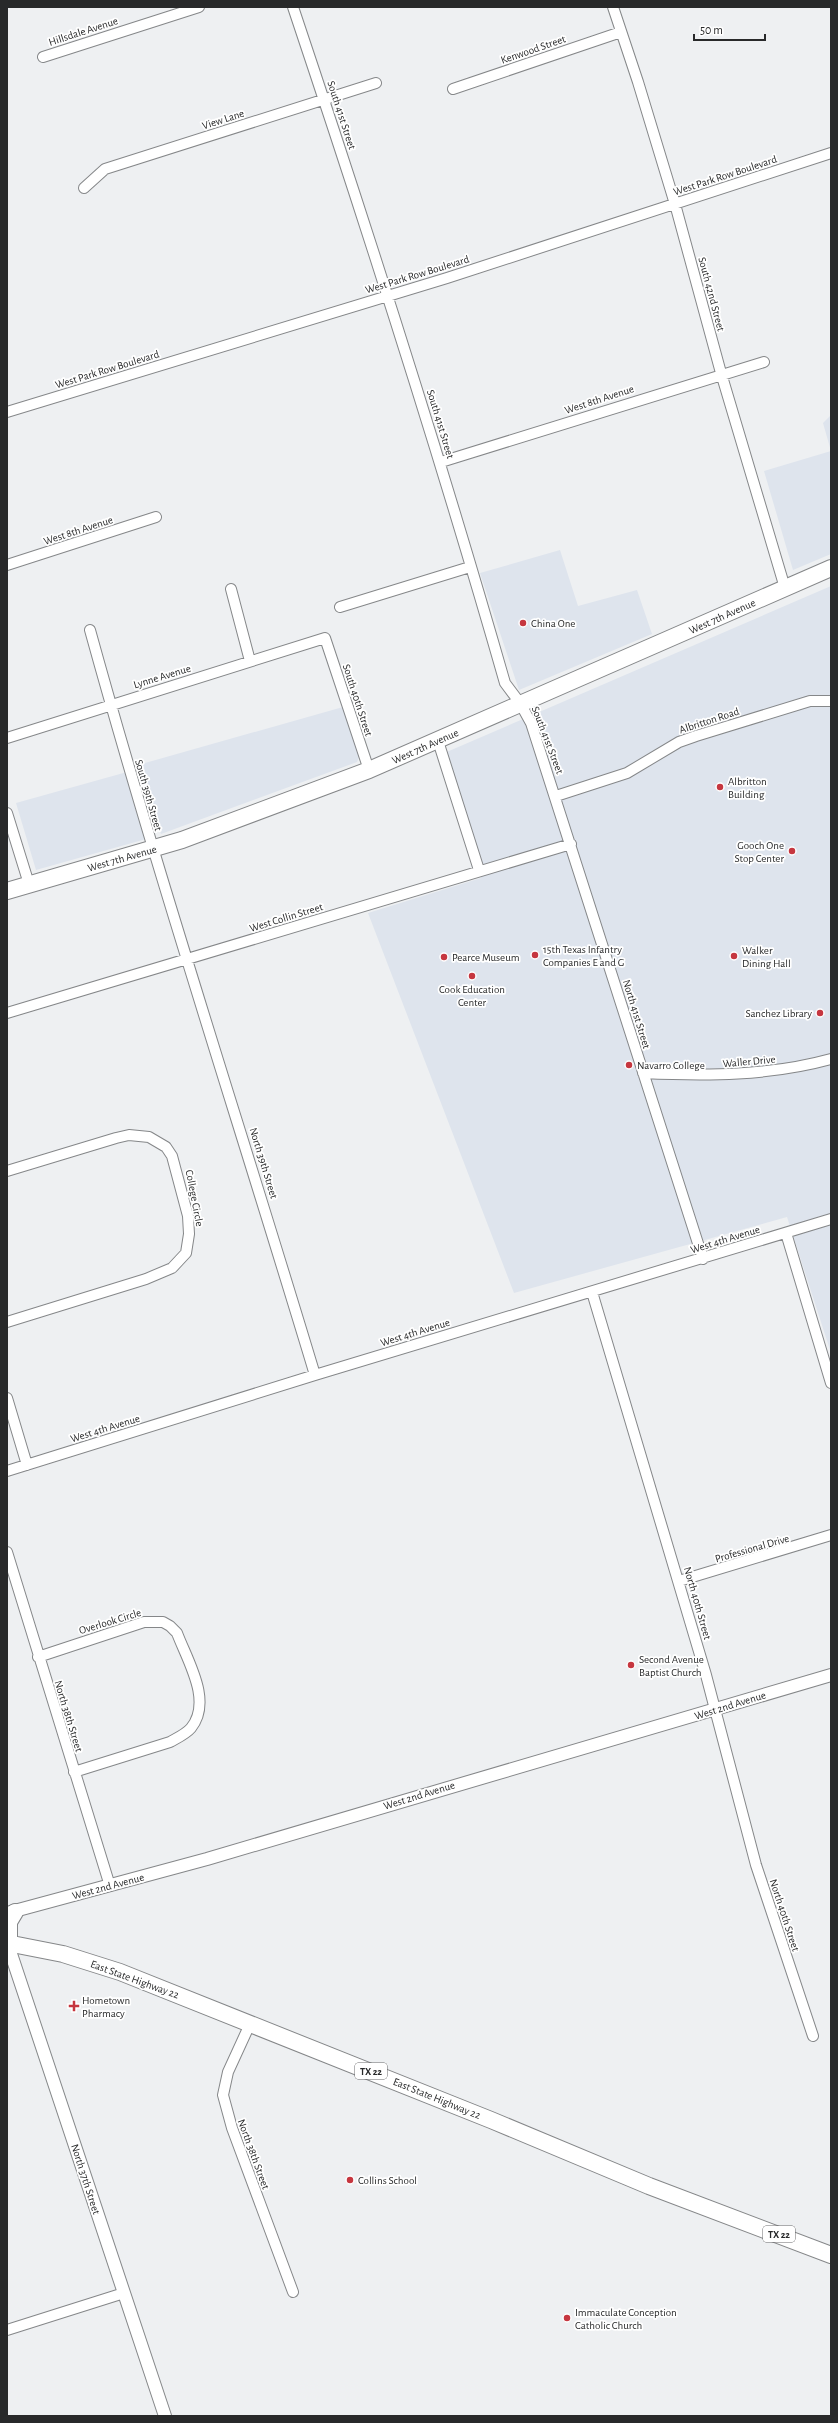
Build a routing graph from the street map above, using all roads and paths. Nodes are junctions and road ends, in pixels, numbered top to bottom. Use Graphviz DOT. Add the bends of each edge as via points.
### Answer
graph roads {
  1 [pos="199,7"];
  2 [pos="293,7"];
  3 [pos="613,7"];
  4 [pos="621,32"];
  5 [pos="43,57"];
  6 [pos="376,83"];
  7 [pos="453,89"];
  8 [pos="324,99"];
  9 [pos="831,153"];
  10 [pos="84,188"];
  11 [pos="675,204"];
  12 [pos="389,296"];
  13 [pos="764,362"];
  14 [pos="721,373"];
  15 [pos="7,412"];
  16 [pos="440,462"];
  17 [pos="156,517"];
  18 [pos="7,565"];
  19 [pos="470,568"];
  20 [pos="831,568"];
  21 [pos="785,588"];
  22 [pos="230,589"];
  23 [pos="340,607"];
  24 [pos="90,630"];
  25 [pos="325,638"];
  26 [pos="250,661"];
  27 [pos="831,700"];
  28 [pos="520,703"];
  29 [pos="110,705"];
  30 [pos="7,738"];
  31 [pos="438,741"];
  32 [pos="369,770"];
  33 [pos="556,796"];
  34 [pos="7,813"];
  35 [pos="571,844"];
  36 [pos="153,849"];
  37 [pos="479,870"];
  38 [pos="29,884"];
  39 [pos="7,891"];
  40 [pos="187,960"];
  41 [pos="7,1013"];
  42 [pos="831,1059"];
  43 [pos="643,1073"];
  44 [pos="7,1171"];
  45 [pos="831,1219"];
  46 [pos="786,1233"];
  47 [pos="703,1259"];
  48 [pos="592,1292"];
  49 [pos="7,1322"];
  50 [pos="315,1375"];
  51 [pos="831,1383"];
  52 [pos="7,1398"];
  53 [pos="28,1465"];
  54 [pos="7,1471"];
  55 [pos="831,1535"];
  56 [pos="7,1552"];
  57 [pos="679,1582"];
  58 [pos="38,1657"];
  59 [pos="831,1675"];
  60 [pos="716,1710"];
  61 [pos="74,1772"];
  62 [pos="110,1886"];
  63 [pos="11,1913"];
  64 [pos="8,1943"];
  65 [pos="250,2024"];
  66 [pos="813,2036"];
  67 [pos="831,2255"];
  68 [pos="293,2292"];
  69 [pos="124,2293"];
  70 [pos="7,2330"];
  71 [pos="165,2416"];
  1 -- 5 [label="street, Hillsdale Avenue"];
  2 -- 8 [label="street, South 41st Street"];
  3 -- 4 [label="street, South 42nd Street"];
  4 -- 7 [label="street, Kenwood Street"];
  4 -- 11 [label="street, South 42nd Street"];
  6 -- 8 [label="street, View Lane"];
  8 -- 10 [label="street, View Lane" via="105,170"];
  8 -- 12 [label="street, South 41st Street"];
  9 -- 11 [label="street, West Park Row Boulevard"];
  11 -- 12 [label="street, West Park Row Boulevard"];
  11 -- 14 [label="street, South 42nd Street"];
  12 -- 15 [label="street, West Park Row Boulevard"];
  12 -- 16 [label="street, South 41st Street"];
  13 -- 14 [label="street, West 8th Avenue"];
  14 -- 16 [label="street, West 8th Avenue"];
  14 -- 21 [label="street, South 42nd Street"];
  16 -- 19 [label="street, South 41st Street"];
  17 -- 18 [label="street, West 8th Avenue"];
  19 -- 23 [label="street"];
  19 -- 28 [label="street, South 41st Street" via="505,683"];
  20 -- 21 [label="main road, West 7th Avenue"];
  21 -- 28 [label="main road, West 7th Avenue"];
  22 -- 26 [label="street"];
  24 -- 29 [label="street, South 39th Street"];
  25 -- 26 [label="street, Lynne Avenue"];
  25 -- 32 [label="street, South 40th Street"];
  26 -- 29 [label="street, Lynne Avenue"];
  27 -- 33 [label="street, Albritton Road" via="810,701 696,736 680,742 628,773"];
  28 -- 31 [label="main road, West 7th Avenue"];
  28 -- 33 [label="street, South 41st Street" via="531,723"];
  29 -- 30 [label="street, Lynne Avenue"];
  29 -- 36 [label="street, South 39th Street"];
  31 -- 32 [label="main road, West 7th Avenue"];
  31 -- 37 [label="street"];
  32 -- 36 [label="main road, West 7th Avenue"];
  33 -- 35 [label="street, South 41st Street"];
  34 -- 38 [label="street"];
  35 -- 37 [label="street, West Collin Street"];
  35 -- 43 [label="street, North 41st Street"];
  36 -- 38 [label="main road, West 7th Avenue"];
  36 -- 40 [label="street, South 39th Street"];
  37 -- 40 [label="street, West Collin Street"];
  38 -- 39 [label="main road, West 7th Avenue"];
  40 -- 41 [label="street, West Collin Street"];
  40 -- 50 [label="street, North 39th Street"];
  42 -- 43 [label="street, Waller Drive" via="803,1067 767,1072 704,1076"];
  43 -- 47 [label="street, North 41st Street"];
  44 -- 49 [label="street, College Circle" via="116,1138 129,1135 149,1137 166,1147 174,1160 188,1216 189,1234 186,1253 172,1268 146,1279"];
  45 -- 46 [label="street, West 4th Avenue"];
  46 -- 47 [label="street, West 4th Avenue"];
  46 -- 51 [label="street"];
  47 -- 48 [label="street, West 4th Avenue"];
  48 -- 50 [label="street, West 4th Avenue"];
  48 -- 57 [label="street, North 40th Street"];
  50 -- 53 [label="street, West 4th Avenue"];
  52 -- 53 [label="street"];
  53 -- 54 [label="street, West 4th Avenue"];
  55 -- 57 [label="street, Professional Drive"];
  56 -- 58 [label="street, North 38th Street"];
  57 -- 60 [label="street, North 40th Street"];
  58 -- 61 [label="street, North 38th Street"];
  58 -- 61 [label="street, Overlook Circle" via="144,1622 163,1622 176,1633 198,1689 198,1713 190,1729 182,1735 170,1742"];
  59 -- 60 [label="street, West 2nd Avenue"];
  60 -- 62 [label="street, West 2nd Avenue"];
  60 -- 66 [label="street, North 40th Street" via="756,1865"];
  61 -- 62 [label="street, North 38th Street"];
  62 -- 63 [label="street, West 2nd Avenue"];
  63 -- 64 [label="main road"];
  64 -- 65 [label="main road, East State Highway 22 / TX 22" via="64,1954 120,1972"];
  64 -- 69 [label="street, North 37th Street"];
  65 -- 67 [label="main road, East State Highway 22 / TX 22" via="650,2186"];
  65 -- 68 [label="street, North 38th Street" via="228,2072 223,2095 232,2128"];
  69 -- 70 [label="street"];
  69 -- 71 [label="street, North 37th Street"];
}
